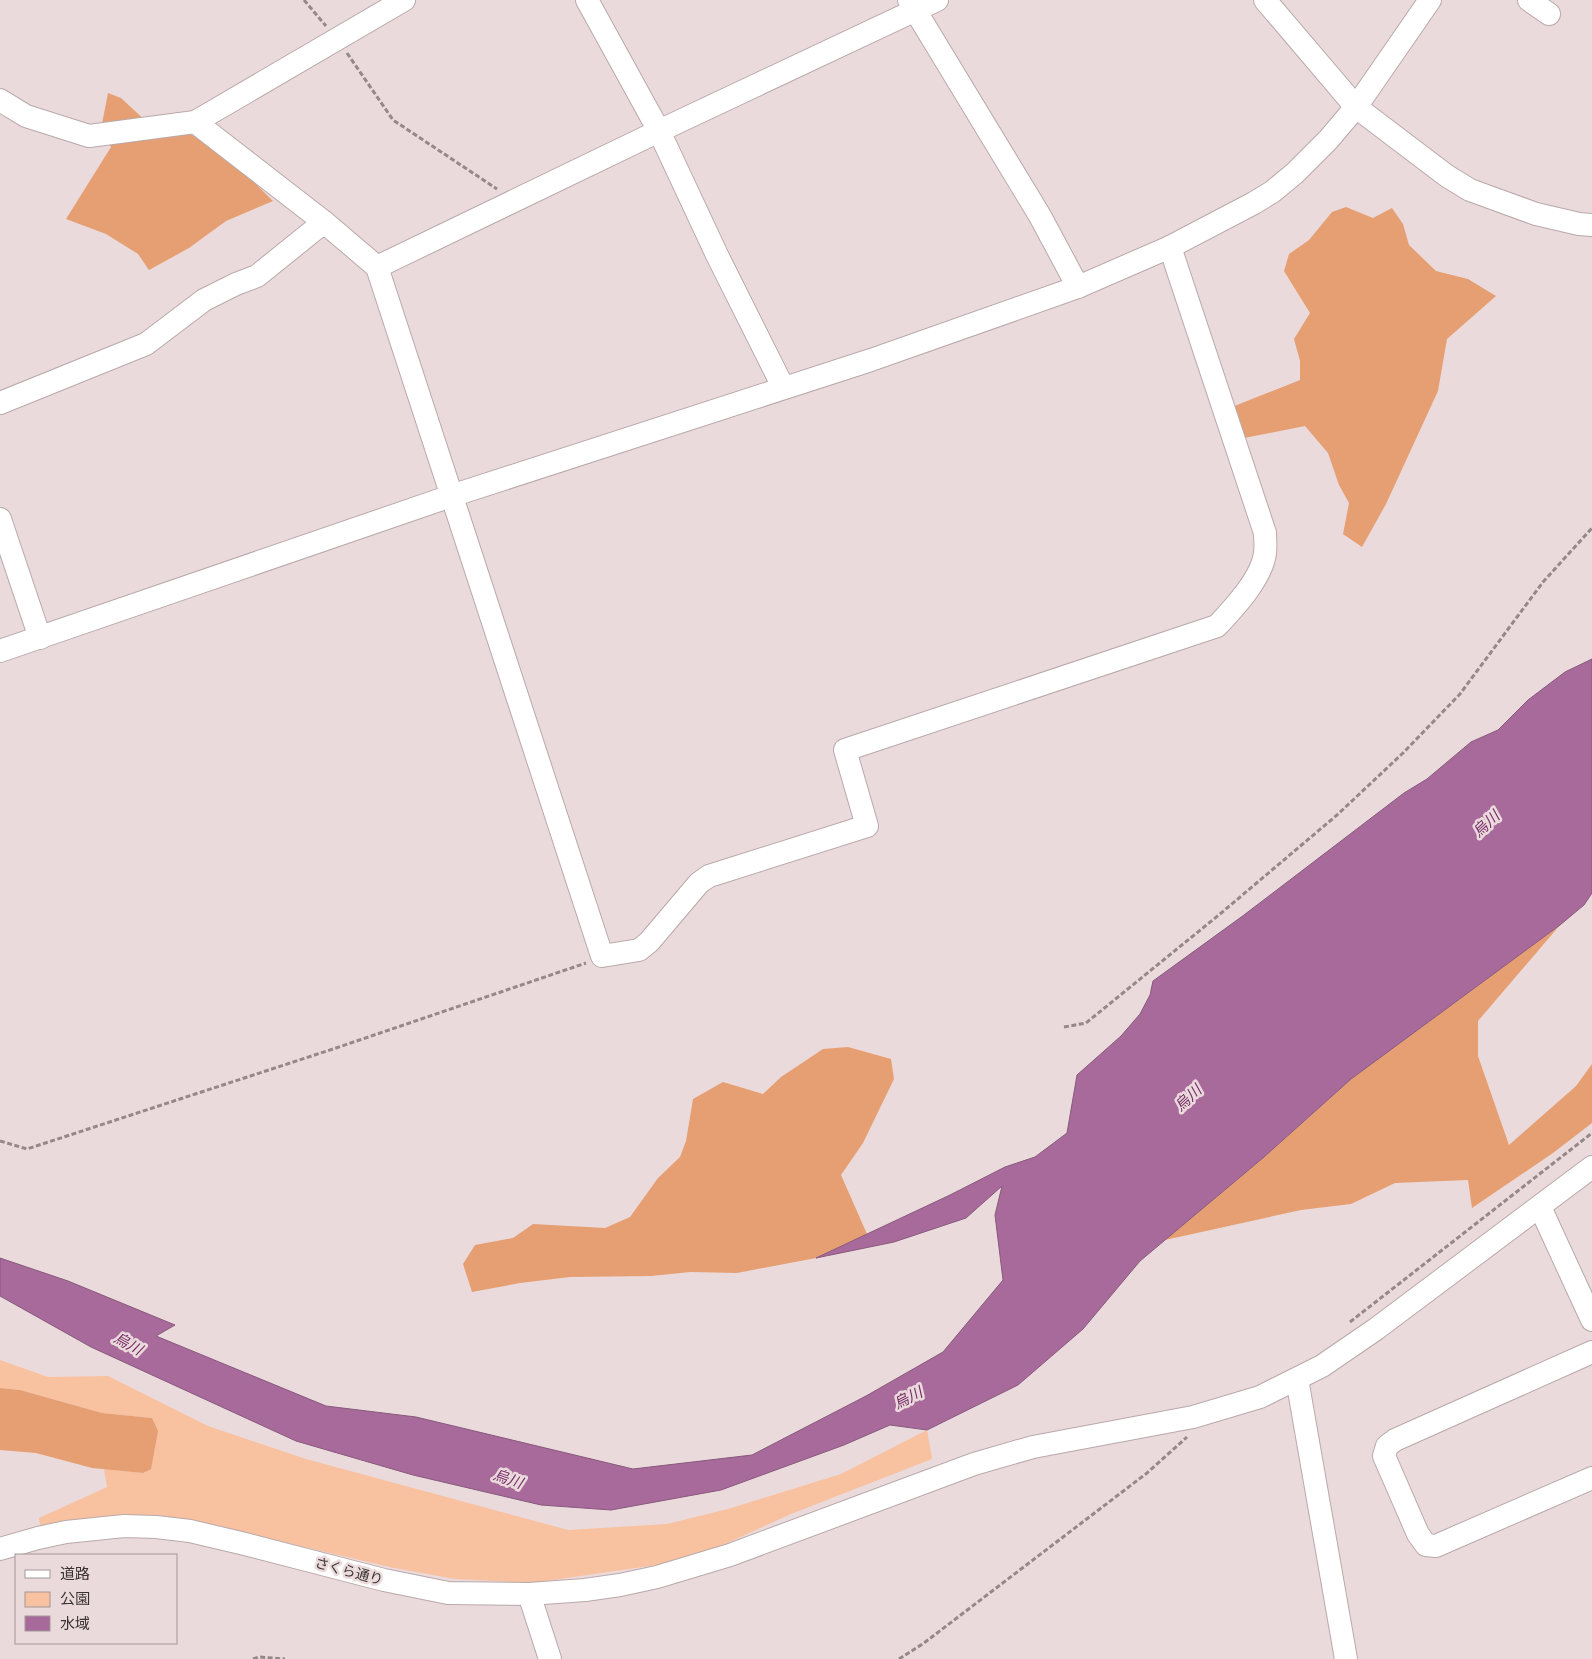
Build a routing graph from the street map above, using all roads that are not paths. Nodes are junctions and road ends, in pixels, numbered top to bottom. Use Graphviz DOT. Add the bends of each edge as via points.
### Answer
graph roads {
  1 [pos="404,0"];
  2 [pos="587,0"];
  3 [pos="937,0"];
  4 [pos="1265,0"];
  5 [pos="1430,0"];
  6 [pos="1528,0"];
  7 [pos="912,6"];
  8 [pos="1549,14"];
  9 [pos="0,100"];
  10 [pos="1356,107"];
  11 [pos="195,122"];
  12 [pos="659,131"];
  13 [pos="324,222"];
  14 [pos="1592,225"];
  15 [pos="1170,247"];
  16 [pos="376,267"];
  17 [pos="1078,287"];
  18 [pos="782,388"];
  19 [pos="0,404"];
  20 [pos="451,496"];
  21 [pos="0,519"];
  22 [pos="40,638"];
  23 [pos="0,651"];
  24 [pos="1592,1167"];
  25 [pos="1540,1207"];
  26 [pos="1592,1320"];
  27 [pos="1592,1352"];
  28 [pos="1297,1379"];
  29 [pos="1592,1478"];
  30 [pos="0,1548"];
  31 [pos="529,1594"];
  32 [pos="550,1659"];
  33 [pos="1346,1659"];
  1 -- 11 [label="street"];
  2 -- 12 [label="street"];
  3 -- 7 [label="street"];
  4 -- 10 [label="street"];
  5 -- 10 [label="street"];
  6 -- 8 [label="street"];
  7 -- 12 [label="street"];
  7 -- 17 [label="street" via="1040,216"];
  9 -- 11 [label="street" via="26,116 88,136"];
  10 -- 14 [label="street" via="1470,190 1536,214"];
  10 -- 15 [label="street" via="1328,140 1272,192"];
  11 -- 13 [label="street"];
  12 -- 16 [label="street"];
  12 -- 18 [label="street"];
  13 -- 16 [label="street"];
  13 -- 19 [label="street" via="257,276 204,300 146,344"];
  15 -- 17 [label="street"];
  15 -- 20 [label="street" via="1265,533 1265,554 1244,596 1217,626 845,750 867,826 709,876 639,950 602,956"];
  16 -- 20 [label="street"];
  17 -- 18 [label="street"];
  18 -- 20 [label="street"];
  20 -- 22 [label="street"];
  21 -- 22 [label="street"];
  22 -- 23 [label="street"];
  24 -- 25 [label="street, さくら通り"];
  25 -- 26 [label="street"];
  25 -- 28 [label="street, さくら通り" via="1376,1329"];
  27 -- 29 [label="street" via="1395,1440 1387,1446 1384,1456 1418,1534 1426,1545 1436,1546"];
  28 -- 31 [label="street, さくら通り" via="1260,1397 1193,1418 1033,1447 974,1464 701,1565 620,1585"];
  28 -- 33 [label="street"];
  30 -- 31 [label="street, さくら通り" via="66,1532 124,1526 156,1527 190,1531 448,1593"];
  31 -- 32 [label="street"];
}
